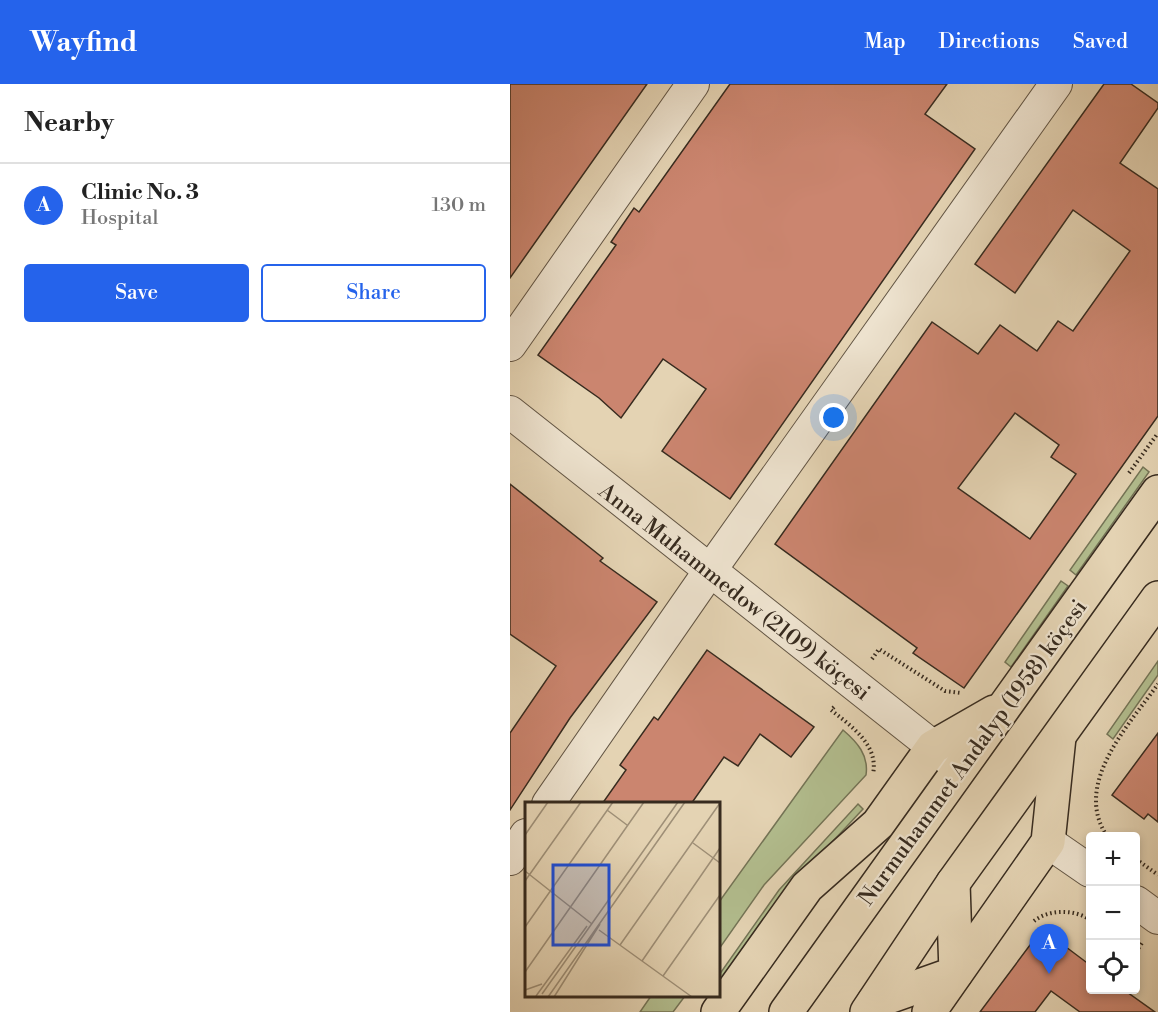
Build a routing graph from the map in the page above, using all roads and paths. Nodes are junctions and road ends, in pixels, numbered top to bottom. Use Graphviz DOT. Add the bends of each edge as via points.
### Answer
graph roads {
  1 [pos="693,84"];
  2 [pos="1056,84"];
  3 [pos="510,345"];
  4 [pos="510,412"];
  5 [pos="1158,433"];
  6 [pos="1124,482"];
  7 [pos="1158,492"];
  8 [pos="709,572"];
  9 [pos="1158,598"];
  10 [pos="879,649"];
  11 [pos="1158,684"];
  12 [pos="966,694"];
  13 [pos="1004,707"];
  14 [pos="831,710"];
  15 [pos="1059,735"];
  16 [pos="933,747"];
  17 [pos="960,768"];
  18 [pos="871,780"];
  19 [pos="549,802"];
  20 [pos="1104,832"];
  21 [pos="525,836"];
  22 [pos="1048,842"];
  23 [pos="510,859"];
  24 [pos="1140,862"];
  25 [pos="1086,868"];
  26 [pos="1158,875"];
  27 [pos="953,883"];
  28 [pos="1140,905"];
  29 [pos="1158,918"];
  30 [pos="1086,919"];
  31 [pos="1028,927"];
  32 [pos="956,973"];
  33 [pos="871,1007"];
  34 [pos="718,1012"];
  35 [pos="786,1012"];
  36 [pos="929,1012"];
  1 -- 3 [label="street"];
  2 -- 8 [label="street"];
  4 -- 8 [label="street, Anna Muhammedow (2109) köçesi"];
  5 -- 6 [label="path"];
  7 -- 13 [label="main road, Nurmuhammet Andalyp (1958) köçesi"];
  8 -- 16 [label="street, Anna Muhammedow (2109) köçesi"];
  8 -- 19 [label="street"];
  9 -- 15 [label="main road"];
  10 -- 12 [label="path" via="945,691"];
  11 -- 20 [label="path" via="1103,765 1095,812"];
  13 -- 16 [label="main road"];
  13 -- 17 [label="main road, Nurmuhammet Andalyp (1958) köçesi"];
  14 -- 18 [label="path" via="861,734 871,754"];
  15 -- 22 [label="main road"];
  15 -- 27 [label="main road"];
  16 -- 17 [label="street, Anna Muhammedow (2109) köçesi"];
  16 -- 34 [label="main road" via="878,824 807,887"];
  17 -- 35 [label="main road, Nurmuhammet Andalyp (1958) köçesi"];
  21 -- 23 [label="street"];
  22 -- 25 [label="street"];
  22 -- 32 [label="main road"];
  24 -- 26 [label="path"];
  27 -- 32 [label="main road"];
  27 -- 33 [label="main road"];
  28 -- 29 [label="street"];
  30 -- 31 [label="path" via="1061,911 1041,915"];
  32 -- 33 [label="main road"];
  32 -- 36 [label="main road"];
}
